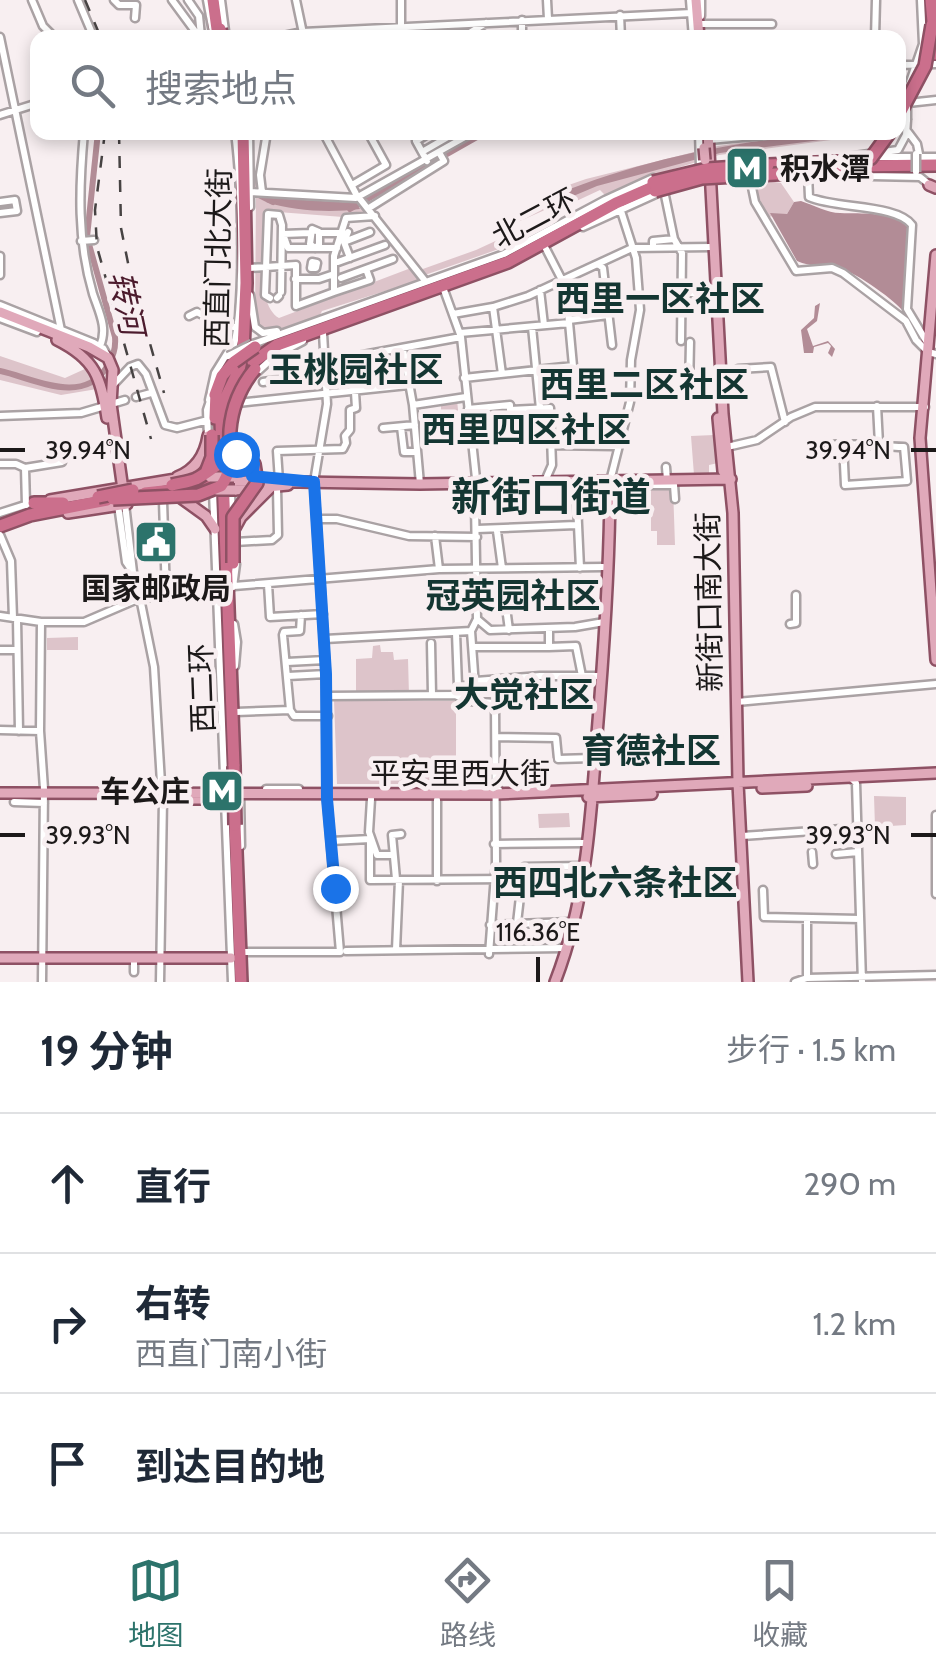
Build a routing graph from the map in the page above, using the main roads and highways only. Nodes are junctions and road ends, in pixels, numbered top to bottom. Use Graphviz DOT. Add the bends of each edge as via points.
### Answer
graph roads {
  1 [pos="214,0"];
  2 [pos="695,0"];
  3 [pos="929,0"];
  4 [pos="934,26"];
  5 [pos="218,30"];
  6 [pos="698,30"];
  7 [pos="922,49"];
  8 [pos="936,63"];
  9 [pos="906,111"];
  10 [pos="242,140"];
  11 [pos="884,140"];
  12 [pos="706,150"];
  13 [pos="936,163"];
  14 [pos="709,181"];
  15 [pos="657,185"];
  16 [pos="522,252"];
  17 [pos="936,255"];
  18 [pos="246,270"];
  19 [pos="420,299"];
  20 [pos="402,301"];
  21 [pos="383,308"];
  22 [pos="242,309"];
  23 [pos="0,312"];
  24 [pos="364,319"];
  25 [pos="325,323"];
  26 [pos="936,334"];
  27 [pos="61,336"];
  28 [pos="932,350"];
  29 [pos="254,366"];
  30 [pos="211,403"];
  31 [pos="923,407"];
  32 [pos="107,408"];
  33 [pos="216,436"];
  34 [pos="232,459"];
  35 [pos="212,462"];
  36 [pos="204,476"];
  37 [pos="252,476"];
  38 [pos="731,480"];
  39 [pos="171,482"];
  40 [pos="608,482"];
  41 [pos="234,483"];
  42 [pos="277,483"];
  43 [pos="251,490"];
  44 [pos="193,492"];
  45 [pos="119,496"];
  46 [pos="98,499"];
  47 [pos="163,501"];
  48 [pos="30,504"];
  49 [pos="62,506"];
  50 [pos="214,507"];
  51 [pos="42,517"];
  52 [pos="2,527"];
  53 [pos="215,532"];
  54 [pos="235,536"];
  55 [pos="932,576"];
  56 [pos="228,588"];
  57 [pos="936,606"];
  58 [pos="228,617"];
  59 [pos="602,622"];
  60 [pos="935,637"];
  61 [pos="237,642"];
  62 [pos="936,660"];
  63 [pos="226,680"];
  64 [pos="230,709"];
  65 [pos="232,766"];
  66 [pos="936,775"];
  67 [pos="738,786"];
  68 [pos="592,793"];
  69 [pos="225,794"];
  70 [pos="496,794"];
  71 [pos="44,796"];
  72 [pos="159,796"];
  73 [pos="329,796"];
  74 [pos="6,798"];
  75 [pos="242,883"];
  76 [pos="229,898"];
  77 [pos="237,922"];
  78 [pos="0,958"];
  79 [pos="231,958"];
  80 [pos="238,981"];
  81 [pos="553,982"];
  82 [pos="748,982"];
  1 -- 5 [label="highway"];
  2 -- 6 [label="main road"];
  3 -- 4 [label="highway"];
  3 -- 7 [label="highway"];
  4 -- 8 [label="highway, bridge"];
  4 -- 9 [label="highway, bridge"];
  10 -- 18 [label="highway, 西直门北大街"];
  11 -- 15 [label="highway, bridge" via="872,158 847,170"];
  12 -- 14 [label="main road"];
  13 -- 15 [label="highway, 北二环, bridge" via="831,162 759,173 707,169"];
  14 -- 38 [label="main road"];
  14 -- 38 [label="main road" via="719,436 723,471"];
  15 -- 16 [label="highway, 北二环"];
  15 -- 16 [label="highway, 北二环"];
  16 -- 20 [label="highway, 北二环"];
  16 -- 25 [label="highway, 北二环"];
  17 -- 28 [label="main road"];
  18 -- 22 [label="highway, 西直门北大街"];
  18 -- 22 [label="highway"];
  19 -- 20 [label="highway"];
  20 -- 21 [label="highway, 北二环"];
  21 -- 24 [label="highway"];
  21 -- 25 [label="highway, 北二环"];
  22 -- 33 [label="highway, 西直门北大街" via="241,362"];
  23 -- 27 [label="main road"];
  23 -- 27 [label="main road"];
  25 -- 29 [label="highway"];
  25 -- 30 [label="highway, 北二环, bridge" via="231,357"];
  26 -- 28 [label="main road"];
  27 -- 32 [label="main road" via="92,365"];
  27 -- 32 [label="main road" via="103,352 114,384"];
  28 -- 31 [label="main road"];
  28 -- 31 [label="main road"];
  29 -- 33 [label="highway, bridge"];
  29 -- 45 [label="highway, bridge" via="234,407 230,470 221,486 198,495"];
  30 -- 33 [label="highway"];
  30 -- 33 [label="highway, 西二环"];
  31 -- 55 [label="main road"];
  32 -- 45 [label="main road"];
  33 -- 36 [label="highway, bridge"];
  33 -- 39 [label="main road" via="195,466"];
  33 -- 42 [label="main road"];
  33 -- 56 [label="highway, 西二环"];
  34 -- 37 [label="main road" via="249,459 256,466"];
  35 -- 36 [label="main road" via="201,460 194,471"];
  36 -- 39 [label="highway, bridge"];
  36 -- 41 [label="main road, bridge"];
  36 -- 43 [label="highway, bridge" via="228,458 244,457 258,473"];
  37 -- 41 [label="main road"];
  37 -- 42 [label="main road"];
  38 -- 40 [label="main road"];
  38 -- 67 [label="main road, 新街口南大街"];
  39 -- 41 [label="highway, bridge"];
  39 -- 45 [label="main road"];
  39 -- 46 [label="highway, bridge"];
  40 -- 42 [label="main road"];
  40 -- 59 [label="main road"];
  40 -- 59 [label="main road"];
  41 -- 42 [label="main road"];
  41 -- 42 [label="main road"];
  41 -- 43 [label="main road"];
  41 -- 44 [label="main road, bridge"];
  41 -- 45 [label="highway, bridge"];
  42 -- 43 [label="main road"];
  42 -- 54 [label="main road" via="240,517"];
  43 -- 56 [label="highway, bridge" via="232,513"];
  44 -- 47 [label="main road"];
  44 -- 50 [label="main road" via="205,512"];
  45 -- 46 [label="highway, bridge"];
  45 -- 47 [label="main road"];
  45 -- 48 [label="main road"];
  45 -- 51 [label="main road"];
  46 -- 49 [label="highway"];
  47 -- 53 [label="main road" via="185,498"];
  48 -- 49 [label="highway"];
  49 -- 51 [label="highway"];
  49 -- 52 [label="highway"];
  55 -- 57 [label="main road"];
  55 -- 60 [label="main road"];
  56 -- 58 [label="highway, 西二环"];
  56 -- 63 [label="highway, 西二环"];
  58 -- 61 [label="highway"];
  58 -- 65 [label="highway, 西二环"];
  59 -- 68 [label="main road"];
  59 -- 68 [label="main road"];
  60 -- 62 [label="main road"];
  63 -- 64 [label="highway"];
  63 -- 65 [label="highway, 西二环"];
  65 -- 77 [label="highway, 西二环, bridge"];
  66 -- 67 [label="main road, 平安里西大街"];
  67 -- 68 [label="main road, 平安里西大街"];
  67 -- 82 [label="main road, 新街口南大街"];
  68 -- 70 [label="main road, 平安里西大街"];
  68 -- 81 [label="main road" via="571,922"];
  68 -- 81 [label="main road" via="581,893"];
  69 -- 72 [label="main road"];
  69 -- 72 [label="main road"];
  69 -- 73 [label="main road, 平安里西大街"];
  70 -- 73 [label="main road, 平安里西大街"];
  70 -- 73 [label="main road, 平安里西大街" via="436,800"];
  71 -- 72 [label="main road"];
  71 -- 72 [label="main road"];
  71 -- 74 [label="main road"];
  75 -- 77 [label="highway"];
  76 -- 77 [label="highway"];
  77 -- 80 [label="highway, 西二环"];
  78 -- 79 [label="main road"];
}
